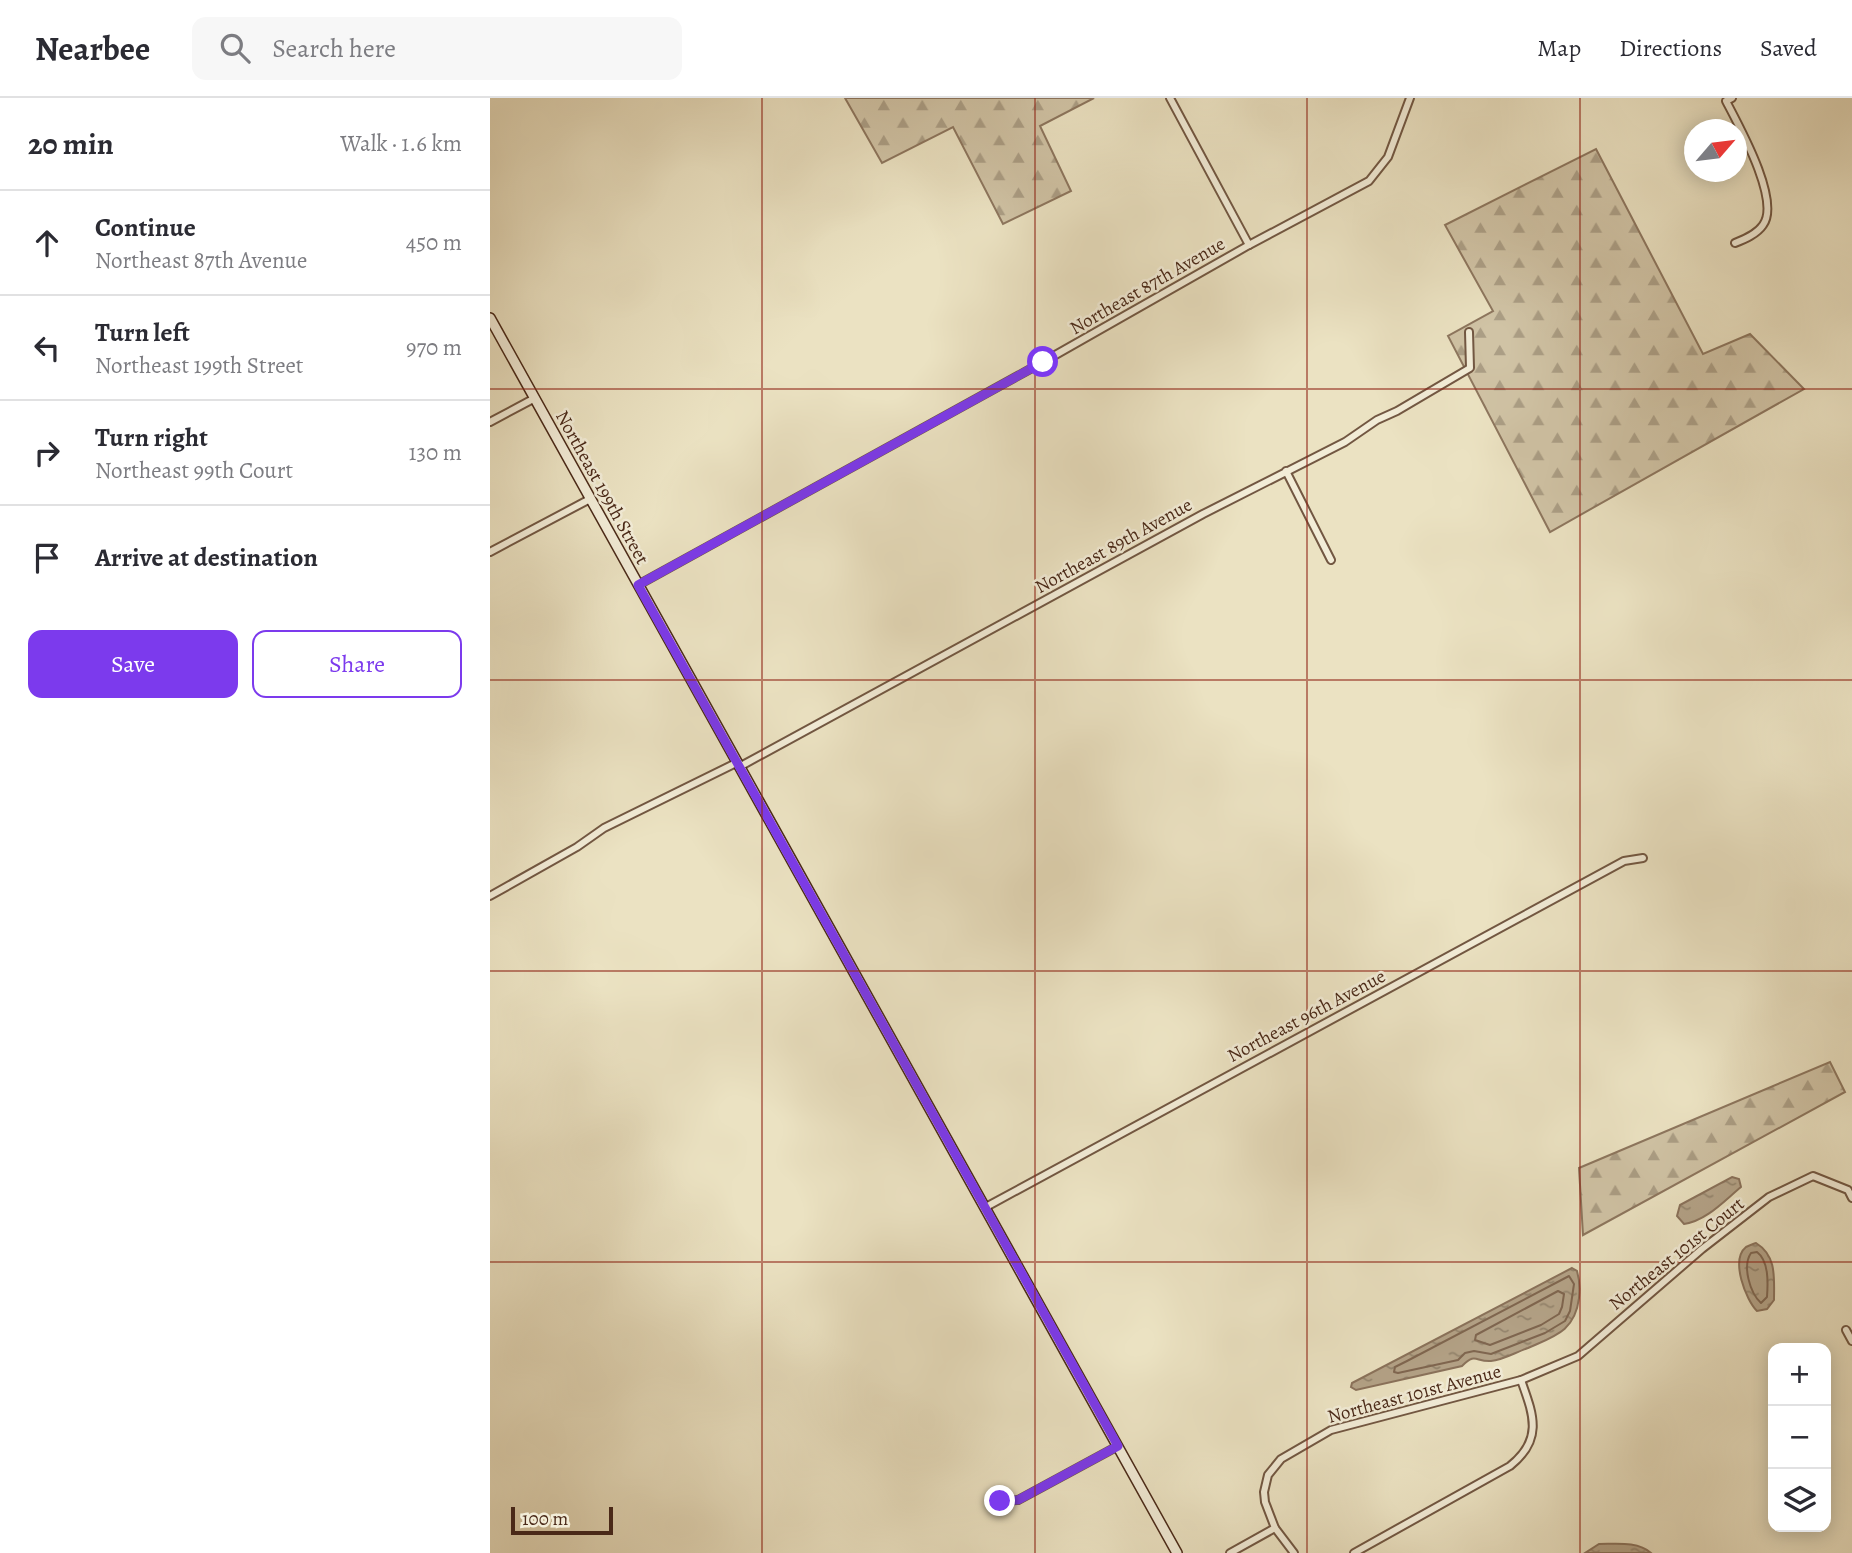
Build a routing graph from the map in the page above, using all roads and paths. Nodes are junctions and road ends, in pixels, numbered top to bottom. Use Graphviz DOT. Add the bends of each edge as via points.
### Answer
graph roads {
  1 [pos="1170,98"];
  2 [pos="1410,98"];
  3 [pos="1732,98"];
  4 [pos="1735,243"];
  5 [pos="1249,245"];
  6 [pos="490,318"];
  7 [pos="1469,332"];
  8 [pos="535,398"];
  9 [pos="490,422"];
  10 [pos="1286,471"];
  11 [pos="590,499"];
  12 [pos="490,552"];
  13 [pos="1331,560"];
  14 [pos="638,585"];
  15 [pos="738,765"];
  16 [pos="1643,858"];
  17 [pos="490,896"];
  18 [pos="1852,1198"];
  19 [pos="986,1207"];
  20 [pos="1846,1329"];
  21 [pos="1852,1341"];
  22 [pos="1521,1380"];
  23 [pos="1118,1446"];
  24 [pos="1000,1501"];
  25 [pos="1275,1528"];
  26 [pos="1177,1553"];
  27 [pos="1230,1553"];
  28 [pos="1294,1553"];
  29 [pos="1354,1553"];
  1 -- 5 [label="street"];
  2 -- 5 [label="street, Northeast 87th Avenue" via="1388,157 1369,181"];
  3 -- 4 [label="street" via="1726,101 1766,190 1769,208 1761,227"];
  5 -- 14 [label="street, Northeast 87th Avenue"];
  6 -- 8 [label="main road, Northeast 199th Street"];
  7 -- 10 [label="street, Northeast 89th Avenue" via="1470,368 1345,442"];
  8 -- 9 [label="street"];
  8 -- 11 [label="main road, Northeast 199th Street"];
  10 -- 13 [label="street"];
  10 -- 15 [label="street, Northeast 89th Avenue"];
  11 -- 12 [label="street"];
  11 -- 14 [label="main road, Northeast 199th Street"];
  14 -- 15 [label="main road, Northeast 199th Street"];
  15 -- 17 [label="street, Northeast 89th Avenue" via="604,828"];
  15 -- 19 [label="main road, Northeast 199th Street"];
  16 -- 19 [label="street, Northeast 96th Avenue" via="1623,861"];
  18 -- 22 [label="street, Northeast 101st Court" via="1848,1189 1812,1176 1769,1197 1578,1356"];
  19 -- 23 [label="main road, Northeast 199th Street"];
  20 -- 21 [label="street"];
  22 -- 25 [label="street, Northeast 101st Avenue" via="1360,1421 1303,1444 1273,1466 1265,1484 1267,1511"];
  22 -- 29 [label="street" via="1533,1423 1530,1444 1521,1456"];
  23 -- 24 [label="street" via="1018,1500"];
  23 -- 26 [label="main road, Northeast 199th Street"];
  25 -- 27 [label="street"];
  25 -- 28 [label="street, Northeast 101st Avenue"];
}
